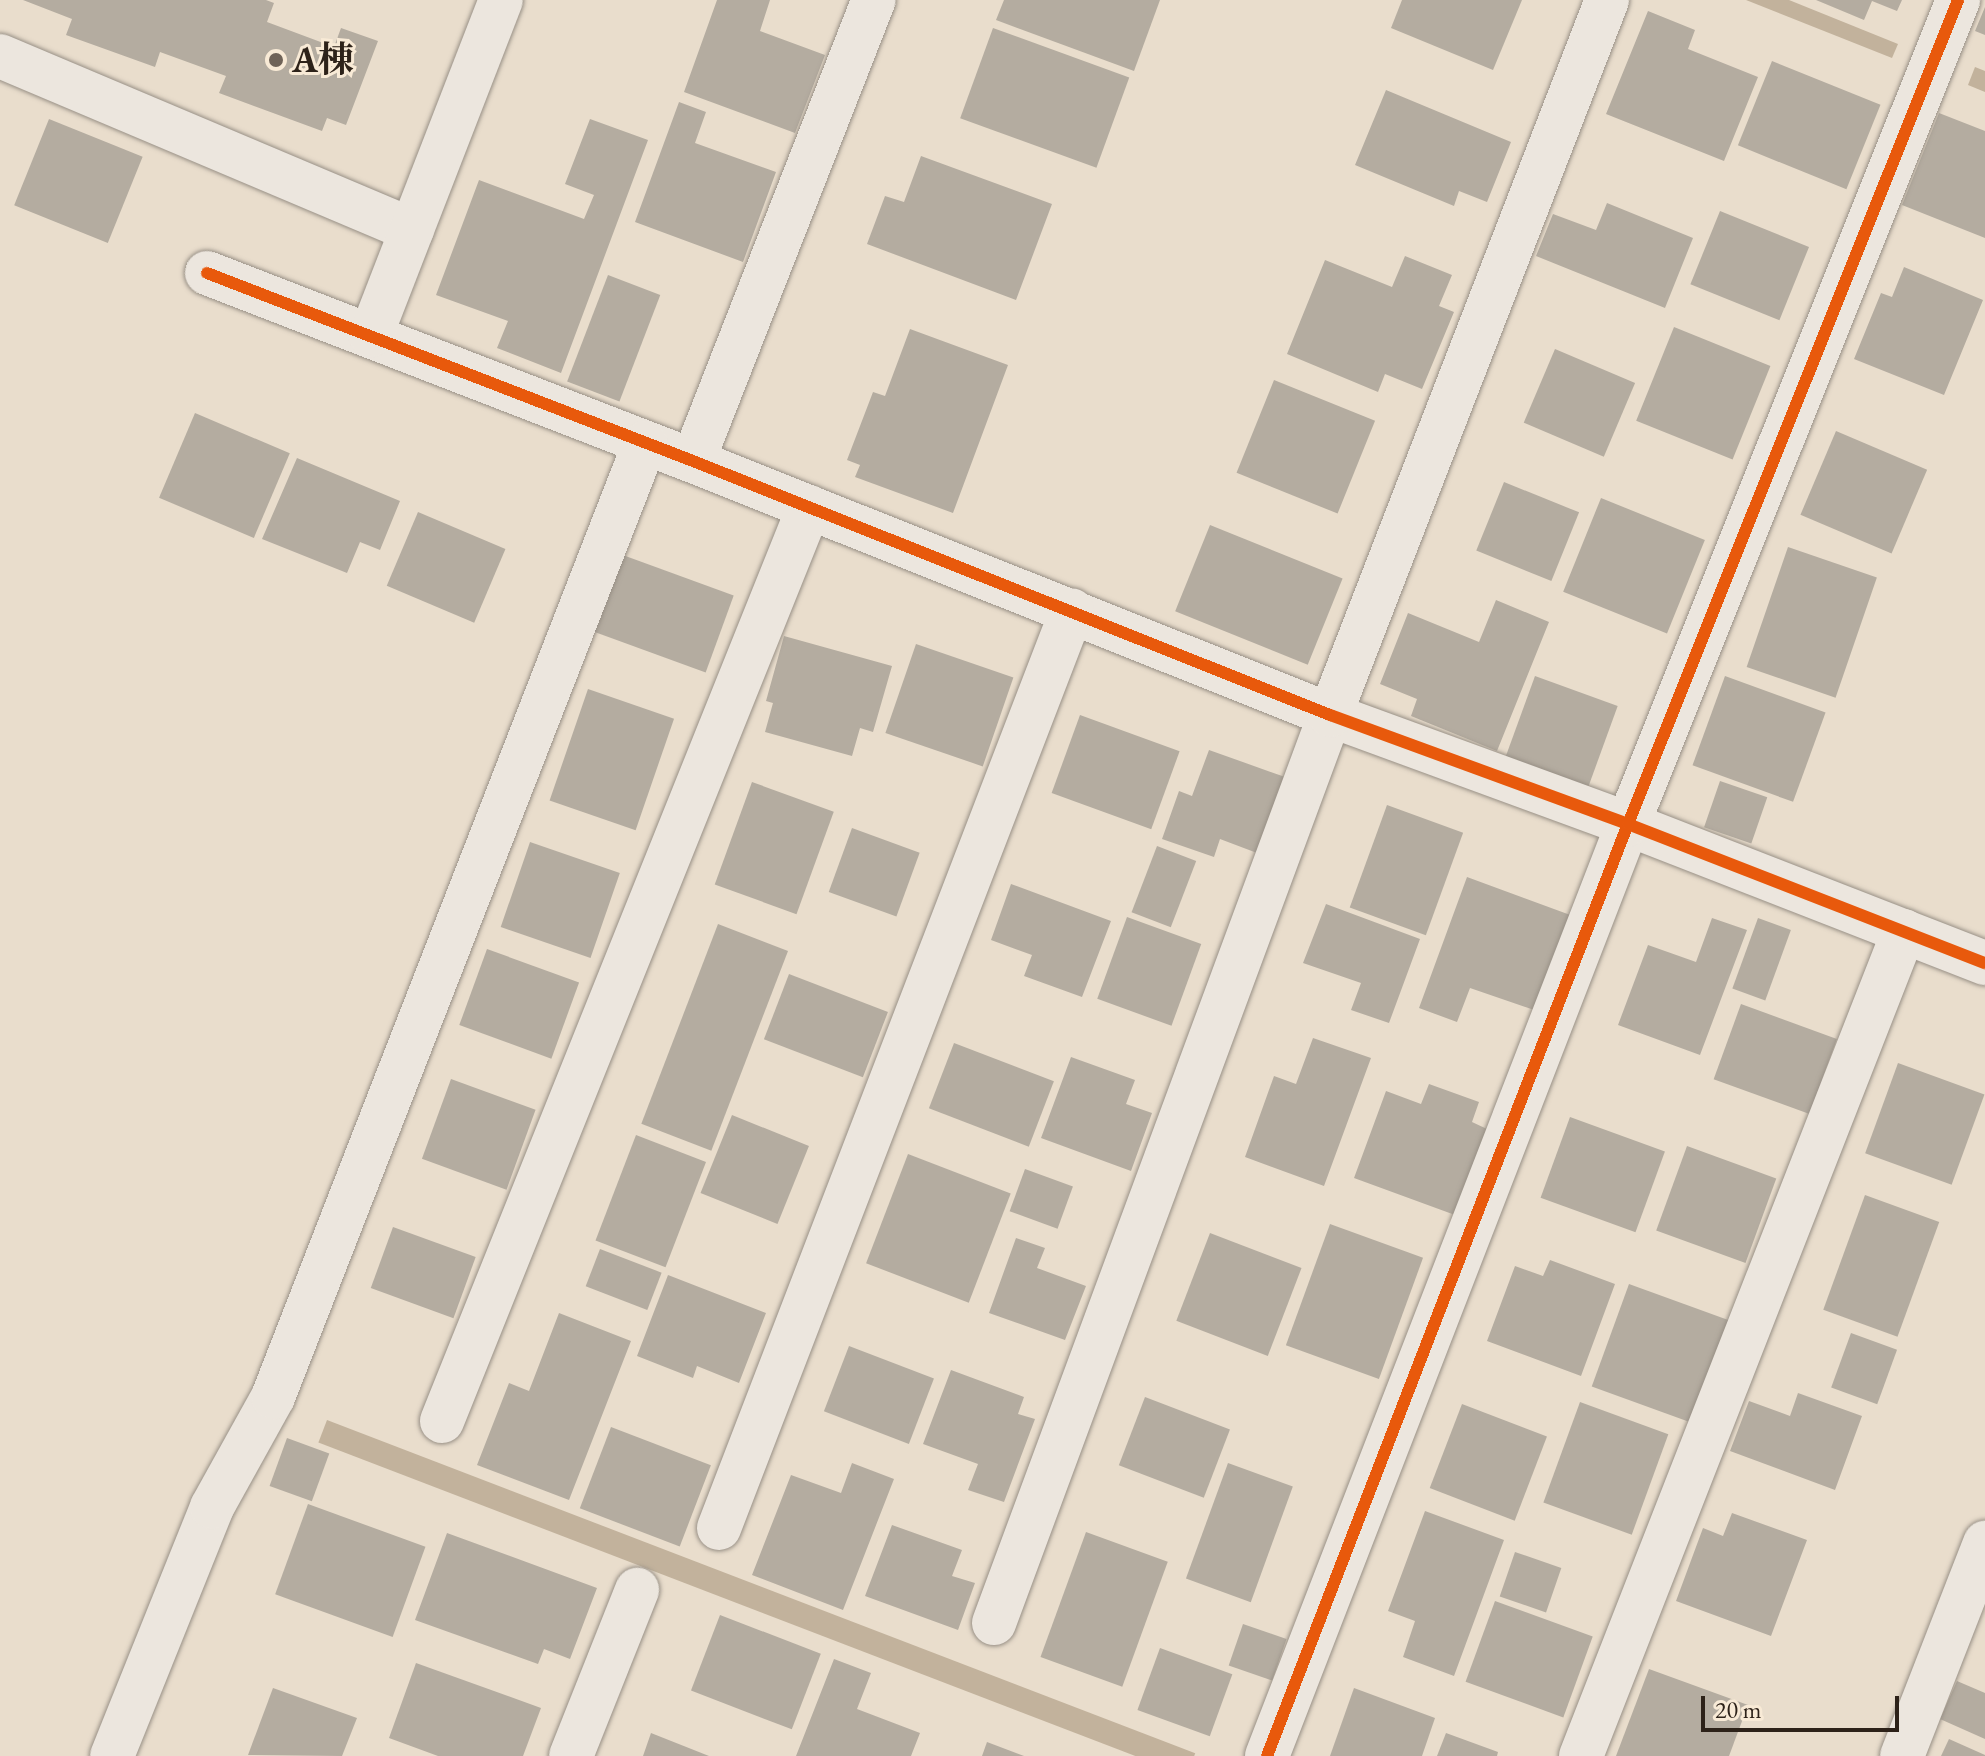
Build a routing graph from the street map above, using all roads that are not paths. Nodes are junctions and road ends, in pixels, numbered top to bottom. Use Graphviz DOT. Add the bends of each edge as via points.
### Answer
graph roads {
  1 [pos="501,0"];
  2 [pos="874,0"];
  3 [pos="1607,0"];
  4 [pos="1958,0"];
  5 [pos="0,56"];
  6 [pos="412,230"];
  7 [pos="207,273"];
  8 [pos="371,335"];
  9 [pos="645,443"];
  10 [pos="693,461"];
  11 [pos="809,507"];
  12 [pos="1072,611"];
  13 [pos="1330,715"];
  14 [pos="1628,824"];
  15 [pos="1904,931"];
  16 [pos="1985,963"];
  17 [pos="442,1421"];
  18 [pos="719,1528"];
  19 [pos="1985,1543"];
  20 [pos="637,1590"];
  21 [pos="994,1623"];
  22 [pos="112,1756"];
  23 [pos="571,1756"];
  24 [pos="1267,1756"];
  25 [pos="1581,1756"];
  26 [pos="1902,1756"];
  1 -- 6 [label="street"];
  2 -- 10 [label="street"];
  3 -- 13 [label="street"];
  4 -- 14 [label="street"];
  5 -- 6 [label="street"];
  6 -- 8 [label="street"];
  7 -- 8 [label="street"];
  8 -- 9 [label="street"];
  9 -- 10 [label="street"];
  9 -- 22 [label="street" via="273,1397 212,1507"];
  10 -- 11 [label="street"];
  11 -- 12 [label="street"];
  11 -- 17 [label="street"];
  12 -- 13 [label="street"];
  12 -- 18 [label="street"];
  13 -- 14 [label="street"];
  13 -- 21 [label="street"];
  14 -- 15 [label="street"];
  14 -- 24 [label="street"];
  15 -- 16 [label="street"];
  15 -- 25 [label="street"];
  19 -- 26 [label="street"];
  20 -- 23 [label="street"];
}
